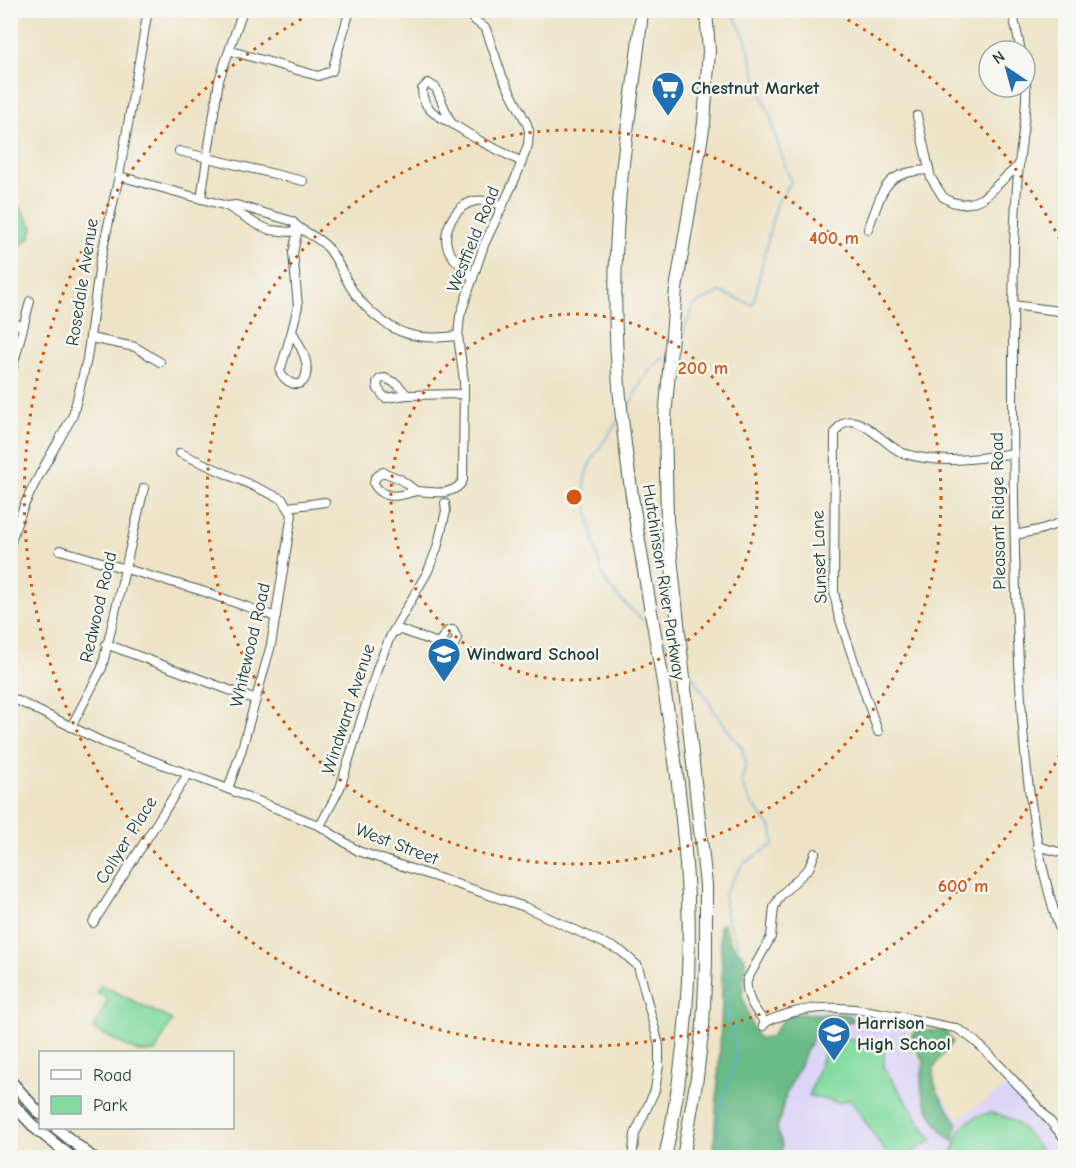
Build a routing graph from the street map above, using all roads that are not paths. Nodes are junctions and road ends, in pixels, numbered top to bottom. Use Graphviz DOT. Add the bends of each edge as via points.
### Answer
graph roads {
  1 [pos="148,10"];
  2 [pos="243,10"];
  3 [pos="350,10"];
  4 [pos="462,10"];
  5 [pos="642,10"];
  6 [pos="706,10"];
  7 [pos="1012,10"];
  8 [pos="1018,39"];
  9 [pos="231,51"];
  10 [pos="1027,99"];
  11 [pos="917,116"];
  12 [pos="451,123"];
  13 [pos="179,151"];
  14 [pos="208,158"];
  15 [pos="522,162"];
  16 [pos="1019,165"];
  17 [pos="928,170"];
  18 [pos="119,176"];
  19 [pos="303,181"];
  20 [pos="201,199"];
  21 [pos="503,205"];
  22 [pos="227,206"];
  23 [pos="298,229"];
  24 [pos="868,229"];
  25 [pos="473,278"];
  26 [pos="30,302"];
  27 [pos="1013,305"];
  28 [pos="1065,312"];
  29 [pos="10,321"];
  30 [pos="23,327"];
  31 [pos="292,331"];
  32 [pos="458,336"];
  33 [pos="90,338"];
  34 [pos="160,362"];
  35 [pos="10,378"];
  36 [pos="464,394"];
  37 [pos="407,395"];
  38 [pos="180,453"];
  39 [pos="1013,453"];
  40 [pos="144,488"];
  41 [pos="416,491"];
  42 [pos="325,502"];
  43 [pos="445,503"];
  44 [pos="288,507"];
  45 [pos="1065,521"];
  46 [pos="1014,535"];
  47 [pos="10,546"];
  48 [pos="60,550"];
  49 [pos="125,568"];
  50 [pos="276,617"];
  51 [pos="393,632"];
  52 [pos="438,643"];
  53 [pos="106,644"];
  54 [pos="10,697"];
  55 [pos="256,700"];
  56 [pos="70,727"];
  57 [pos="878,732"];
  58 [pos="188,774"];
  59 [pos="228,789"];
  60 [pos="320,826"];
  61 [pos="1037,846"];
  62 [pos="815,854"];
  63 [pos="1065,854"];
  64 [pos="93,923"];
  65 [pos="1065,947"];
  66 [pos="698,1077"];
  67 [pos="10,1080"];
  68 [pos="10,1101"];
  69 [pos="39,1113"];
  70 [pos="57,1129"];
  71 [pos="1065,1140"];
  72 [pos="73,1158"];
  73 [pos="93,1158"];
  74 [pos="632,1158"];
  75 [pos="665,1158"];
  76 [pos="683,1158"];
  77 [pos="689,1158"];
  1 -- 18 [label="street, Rosedale Avenue"];
  2 -- 9 [label="street"];
  3 -- 9 [label="street" via="332,71 326,74 318,76"];
  4 -- 15 [label="street, Westfield Road" via="486,29 502,76 527,123 528,145"];
  5 -- 75 [label="highway, Hutchinson River Parkway" via="616,257 624,434 681,811 687,881 689,934 682,1056"];
  6 -- 66 [label="highway, Hutchinson River Parkway" via="709,51 704,123 671,328 665,493 706,885 706,964"];
  7 -- 8 [label="street"];
  9 -- 14 [label="street" via="219,80"];
  10 -- 16 [label="street, Pleasant Ridge Road"];
  11 -- 17 [label="street"];
  12 -- 12 [label="street" via="436,88 428,83 422,89 426,105"];
  12 -- 15 [label="street"];
  13 -- 14 [label="street"];
  14 -- 19 [label="street"];
  14 -- 20 [label="street"];
  15 -- 21 [label="street, Westfield Road"];
  16 -- 17 [label="street" via="983,198 961,204 943,197"];
  16 -- 27 [label="street, Pleasant Ridge Road"];
  17 -- 24 [label="street" via="895,177"];
  18 -- 20 [label="street"];
  18 -- 33 [label="street, Rosedale Avenue" via="100,262"];
  20 -- 22 [label="street"];
  21 -- 25 [label="street, Westfield Road"];
  21 -- 25 [label="street" via="476,201 465,205 449,226 448,249"];
  22 -- 23 [label="street" via="292,221"];
  22 -- 23 [label="street" via="270,230"];
  23 -- 31 [label="street" via="293,253 298,306"];
  23 -- 32 [label="street" via="314,235 328,247 354,292 388,324 407,334"];
  25 -- 32 [label="street, Westfield Road" via="460,316"];
  26 -- 30 [label="street"];
  27 -- 28 [label="street"];
  27 -- 39 [label="street, Pleasant Ridge Road"];
  29 -- 30 [label="street"];
  30 -- 35 [label="street"];
  31 -- 31 [label="street" via="306,366 304,381 298,384 286,382 280,371"];
  32 -- 36 [label="street, Westfield Road"];
  33 -- 34 [label="street" via="135,347"];
  33 -- 47 [label="street, Rosedale Avenue" via="73,415 24,503"];
  36 -- 37 [label="street"];
  36 -- 41 [label="street, Westfield Road" via="463,480 456,489 444,492"];
  38 -- 44 [label="street" via="282,499"];
  39 -- 46 [label="street, Pleasant Ridge Road"];
  39 -- 57 [label="street, Sunset Lane" via="952,461 903,453 856,421 840,424 835,433 834,591 838,614"];
  40 -- 49 [label="street, Redwood Road"];
  42 -- 44 [label="street"];
  43 -- 51 [label="street, Windward Avenue" via="437,549"];
  44 -- 50 [label="street, Whitewood Road" via="292,514"];
  45 -- 46 [label="street"];
  46 -- 61 [label="street, Pleasant Ridge Road" via="1020,683 1029,799"];
  48 -- 49 [label="street"];
  49 -- 50 [label="street"];
  49 -- 53 [label="street, Redwood Road"];
  50 -- 55 [label="street, Whitewood Road"];
  51 -- 52 [label="street" via="401,630"];
  51 -- 60 [label="street, Windward Avenue" via="378,666 340,788"];
  53 -- 55 [label="street"];
  53 -- 56 [label="street, Redwood Road" via="102,668"];
  54 -- 56 [label="street, West Street"];
  55 -- 59 [label="street, Whitewood Road"];
  56 -- 58 [label="street, West Street"];
  58 -- 59 [label="street, West Street"];
  58 -- 64 [label="street, Collyer Place"];
  59 -- 60 [label="street, West Street"];
  60 -- 74 [label="street, West Street" via="358,850 525,907 621,951 638,966 657,1035 659,1065 655,1090 635,1134"];
  61 -- 63 [label="street"];
  61 -- 65 [label="street, Pleasant Ridge Road"];
  62 -- 71 [label="street" via="809,868 781,894 774,907 771,937 747,980 750,1000 764,1024 801,1009 841,1008 956,1028 993,1059"];
  66 -- 76 [label="highway, Hutchinson River Parkway"];
  66 -- 77 [label="highway"];
  67 -- 69 [label="main road"];
  68 -- 72 [label="main road" via="36,1129"];
  70 -- 73 [label="main road"];
}
